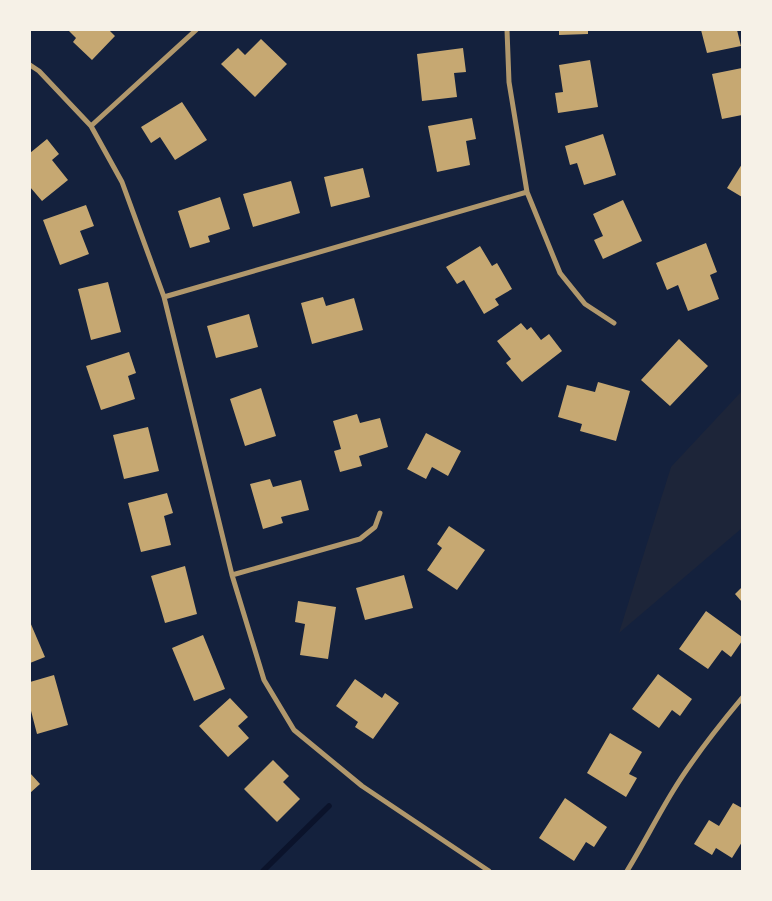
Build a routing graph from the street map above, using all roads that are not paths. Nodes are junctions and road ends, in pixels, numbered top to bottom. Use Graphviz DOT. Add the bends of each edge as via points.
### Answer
graph roads {
  1 [pos="196,30"];
  2 [pos="507,30"];
  3 [pos="30,65"];
  4 [pos="91,126"];
  5 [pos="527,192"];
  6 [pos="164,297"];
  7 [pos="614,323"];
  8 [pos="380,513"];
  9 [pos="232,575"];
  10 [pos="742,698"];
  11 [pos="489,871"];
  12 [pos="627,871"];
  1 -- 4 [label="street"];
  2 -- 5 [label="street" via="509,82"];
  3 -- 4 [label="street"];
  4 -- 6 [label="street" via="122,182"];
  5 -- 6 [label="street"];
  5 -- 7 [label="street" via="560,273 585,304"];
  6 -- 9 [label="street"];
  8 -- 9 [label="street" via="375,527 360,539"];
  9 -- 11 [label="street" via="264,680 294,730 362,786"];
  10 -- 12 [label="street" via="693,759"];
}
